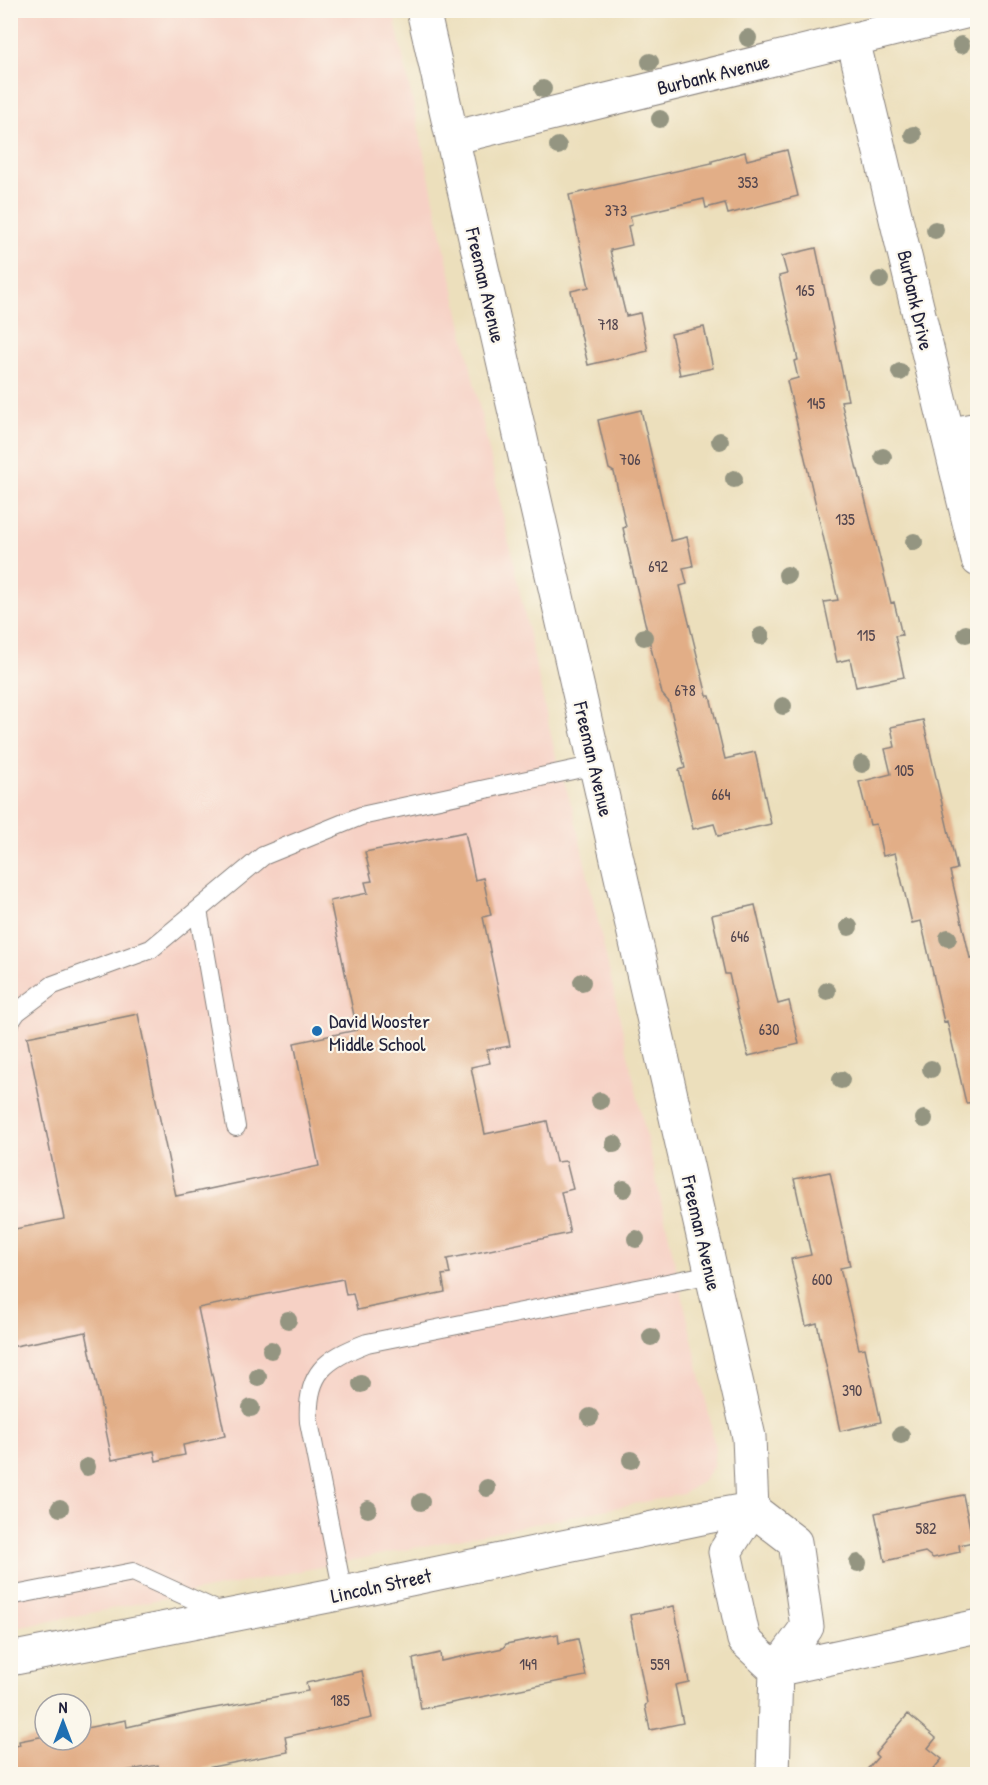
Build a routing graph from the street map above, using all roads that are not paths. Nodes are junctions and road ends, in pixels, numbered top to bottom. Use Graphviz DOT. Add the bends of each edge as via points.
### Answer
graph roads {
  1 [pos="423,10"];
  2 [pos="973,10"];
  3 [pos="853,40"];
  4 [pos="452,138"];
  5 [pos="963,432"];
  6 [pos="978,560"];
  7 [pos="596,765"];
  8 [pos="198,910"];
  9 [pos="10,1022"];
  10 [pos="236,1127"];
  11 [pos="712,1274"];
  12 [pos="752,1509"];
  13 [pos="343,1593"];
  14 [pos="10,1596"];
  15 [pos="227,1615"];
  16 [pos="978,1626"];
  17 [pos="10,1659"];
  18 [pos="776,1670"];
  19 [pos="773,1774"];
  1 -- 4 [label="street, Freeman Avenue"];
  2 -- 3 [label="street, Burbank Avenue"];
  3 -- 4 [label="street, Burbank Avenue"];
  3 -- 5 [label="street, Burbank Drive"];
  4 -- 7 [label="street, Freeman Avenue"];
  5 -- 6 [label="street, Burbank Drive"];
  7 -- 8 [label="lane" via="361,816 263,856"];
  7 -- 11 [label="street, Freeman Avenue"];
  8 -- 9 [label="lane" via="151,949 53,985 17,1012"];
  8 -- 10 [label="lane"];
  11 -- 12 [label="street, Freeman Avenue" via="750,1437"];
  11 -- 13 [label="lane" via="367,1343 341,1353 323,1367 311,1384 309,1422"];
  12 -- 13 [label="street, Lincoln Street"];
  12 -- 18 [label="street" via="725,1552 744,1640"];
  12 -- 18 [label="street" via="795,1542 807,1628"];
  13 -- 15 [label="street, Lincoln Street"];
  14 -- 15 [label="lane" via="133,1572"];
  15 -- 17 [label="street, Lincoln Street"];
  16 -- 18 [label="street"];
  18 -- 19 [label="street"];
}
